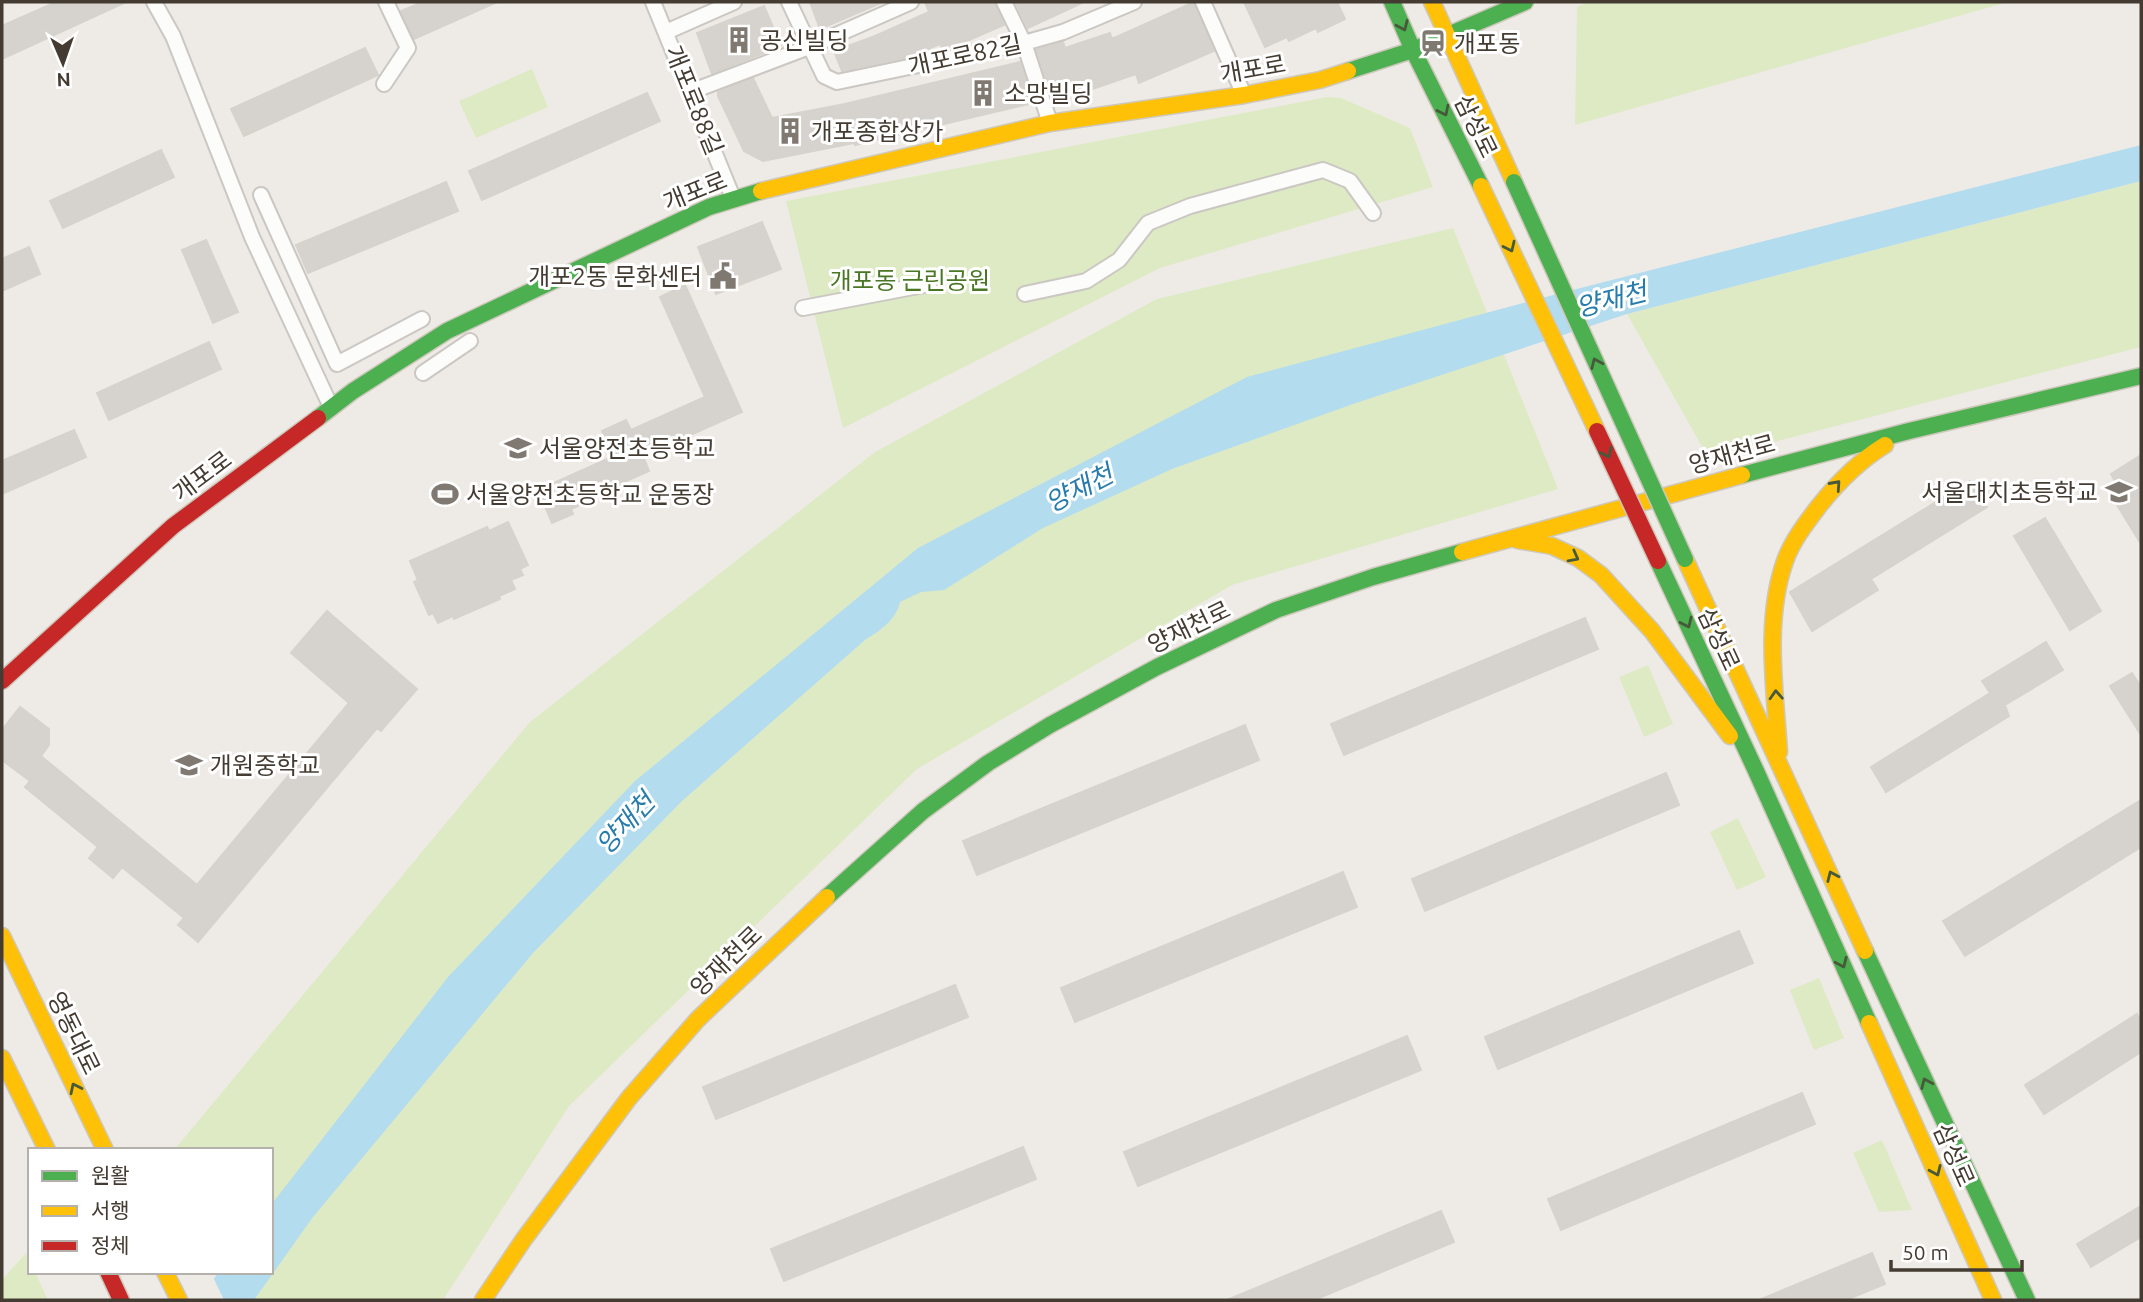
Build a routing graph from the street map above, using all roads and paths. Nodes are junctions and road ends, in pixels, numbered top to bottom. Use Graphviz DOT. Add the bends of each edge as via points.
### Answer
graph roads {
  1 [pos="153,2"];
  2 [pos="386,2"];
  3 [pos="653,2"];
  4 [pos="734,2"];
  5 [pos="789,2"];
  6 [pos="911,2"];
  7 [pos="1004,2"];
  8 [pos="1134,2"];
  9 [pos="1203,2"];
  10 [pos="1392,2"];
  11 [pos="1432,2"];
  12 [pos="1525,2"];
  13 [pos="666,32"];
  14 [pos="1448,37"];
  15 [pos="1024,43"];
  16 [pos="809,47"];
  17 [pos="1413,50"];
  18 [pos="384,84"];
  19 [pos="690,92"];
  20 [pos="1244,95"];
  21 [pos="1050,123"];
  22 [pos="261,195"];
  23 [pos="733,198"];
  24 [pos="1373,213"];
  25 [pos="929,284"];
  26 [pos="1025,294"];
  27 [pos="803,309"];
  28 [pos="422,318"];
  29 [pos="470,341"];
  30 [pos="423,373"];
  31 [pos="2141,376"];
  32 [pos="331,407"];
  33 [pos="1909,431"];
  34 [pos="1509,539"];
  35 [pos="2,681"];
  36 [pos="1779,763"];
  37 [pos="1756,771"];
  38 [pos="2,936"];
  39 [pos="2,1058"];
  40 [pos="46,1148"];
  41 [pos="104,1148"];
  42 [pos="109,1274"];
  43 [pos="166,1274"];
  44 [pos="121,1300"];
  45 [pos="179,1300"];
  46 [pos="482,1300"];
  47 [pos="1993,1300"];
  48 [pos="2027,1300"];
  1 -- 32 [label="street" via="173,36 252,237"];
  2 -- 18 [label="street" via="408,48"];
  3 -- 13 [label="street, 개포로88길"];
  4 -- 13 [label="street"];
  5 -- 16 [label="street, 개포로82길"];
  6 -- 16 [label="street"];
  7 -- 15 [label="street"];
  8 -- 15 [label="street, 개포로82길"];
  9 -- 20 [label="street"];
  10 -- 17 [label="main road, 삼성로, one-way"];
  11 -- 14 [label="main road, 삼성로"];
  12 -- 14 [label="main road, 개포로"];
  13 -- 19 [label="street, 개포로88길"];
  14 -- 17 [label="main road, 개포로"];
  36 -- 14 [label="main road, 삼성로, one-way, bridge"];
  15 -- 16 [label="street, 개포로82길" via="837,82 824,76"];
  15 -- 21 [label="street"];
  16 -- 19 [label="street"];
  17 -- 20 [label="main road, 개포로" via="1320,80"];
  17 -- 37 [label="main road, 삼성로, one-way, bridge"];
  19 -- 23 [label="street, 개포로88길"];
  20 -- 21 [label="main road, 개포로"];
  21 -- 23 [label="main road, 개포로"];
  22 -- 28 [label="street" via="337,364"];
  23 -- 32 [label="main road, 개포로" via="447,331"];
  24 -- 26 [label="street" via="1350,181 1323,170 1190,206 1148,223 1119,260 1086,281"];
  25 -- 27 [label="street"];
  29 -- 30 [label="street"];
  31 -- 33 [label="main road, 양재천로"];
  32 -- 35 [label="main road, 개포로" via="173,526"];
  33 -- 34 [label="main road, 양재천로"];
  36 -- 33 [label="main road, one-way" via="1774,666 1777,591 1785,561 1803,525 1860,459"];
  34 -- 37 [label="main road, one-way" via="1552,546 1601,575 1652,631"];
  34 -- 46 [label="main road, 양재천로" via="1276,610 1133,680 977,771 894,836 698,1019 629,1097"];
  48 -- 36 [label="main road, 삼성로, one-way"];
  37 -- 47 [label="main road, 삼성로, one-way"];
  41 -- 38 [label="main road, 영동대로, one-way"];
  39 -- 40 [label="main road"];
  42 -- 44 [label="main road"];
  43 -- 45 [label="main road"];
}
